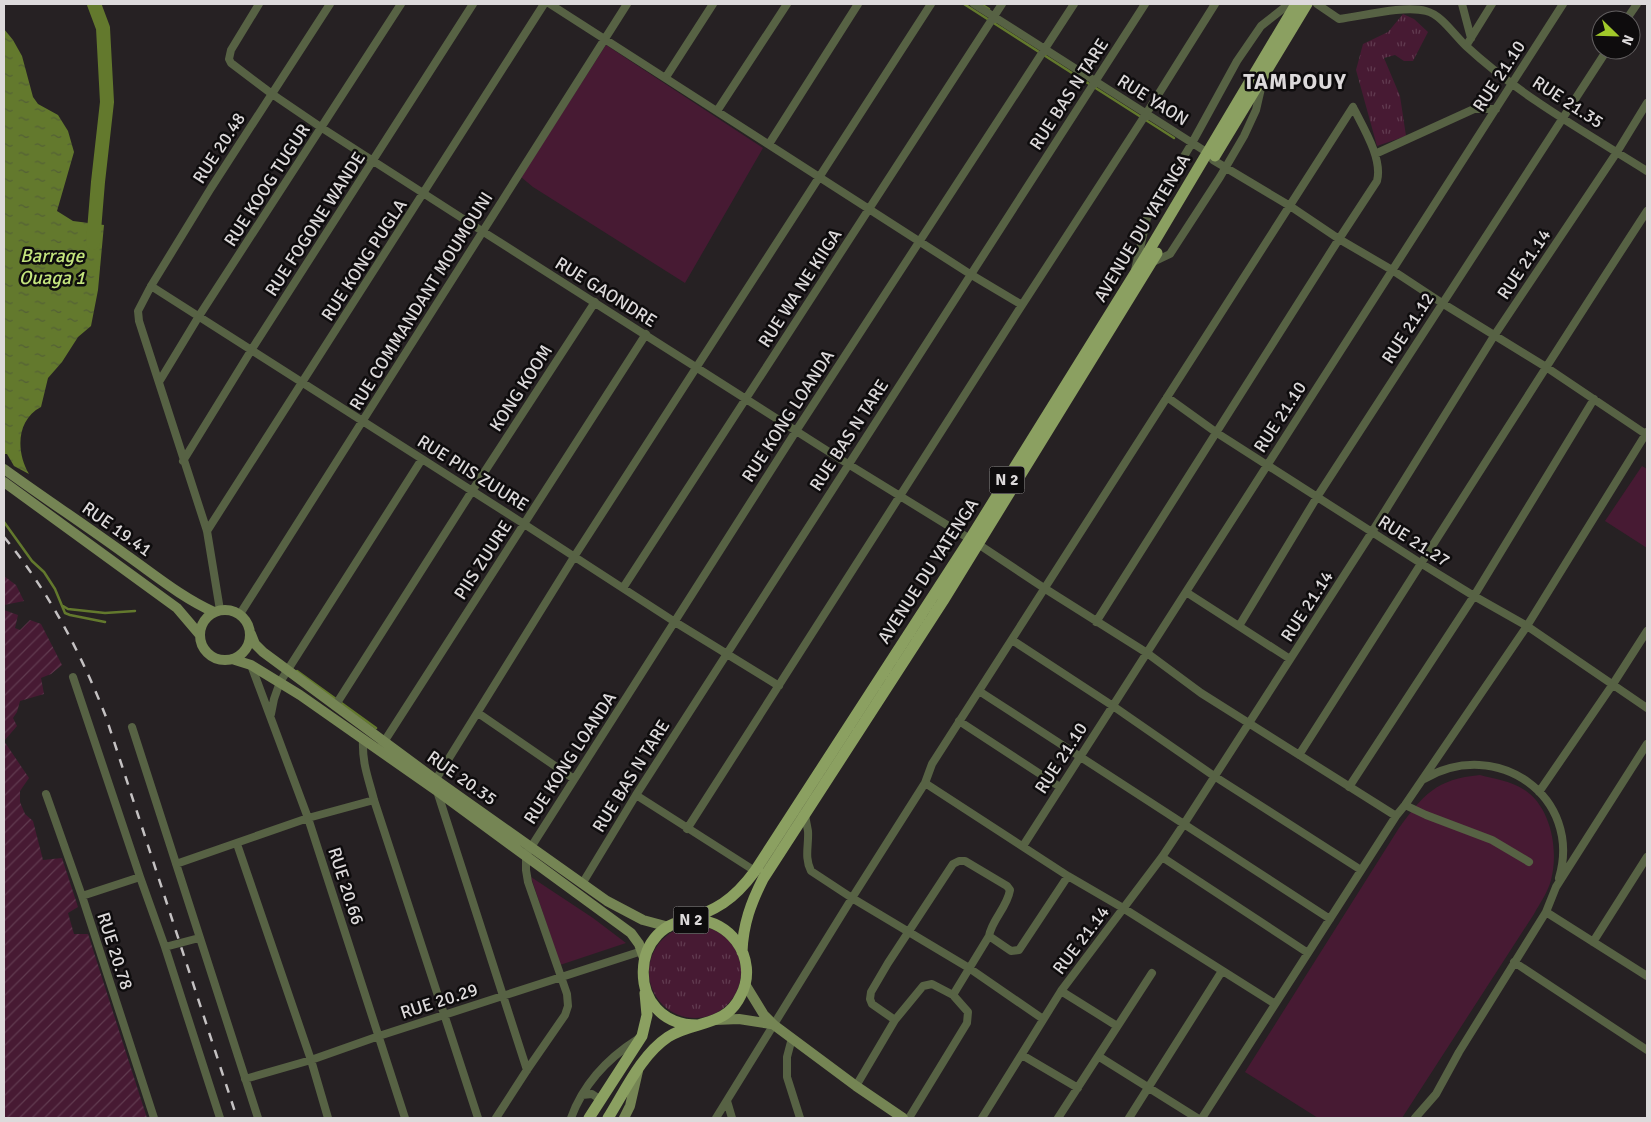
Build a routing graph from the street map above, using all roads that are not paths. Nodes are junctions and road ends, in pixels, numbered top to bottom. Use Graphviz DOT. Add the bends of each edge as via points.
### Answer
graph roads {
  1 [pos="259,4"];
  2 [pos="330,4"];
  3 [pos="401,4"];
  4 [pos="472,4"];
  5 [pos="544,4"];
  6 [pos="550,4"];
  7 [pos="627,4"];
  8 [pos="713,4"];
  9 [pos="786,4"];
  10 [pos="858,4"];
  11 [pos="931,4"];
  12 [pos="974,4"];
  13 [pos="1002,4"];
  14 [pos="1074,4"];
  15 [pos="1145,4"];
  16 [pos="1215,4"];
  17 [pos="1289,4"];
  18 [pos="1296,4"];
  19 [pos="1307,4"];
  20 [pos="1317,4"];
  21 [pos="1462,4"];
  22 [pos="1492,4"];
  23 [pos="1563,4"];
  24 [pos="994,17"];
  25 [pos="1471,38"];
  26 [pos="605,39"];
  27 [pos="1466,46"];
  28 [pos="1045,50"];
  29 [pos="1601,60"];
  30 [pos="1264,74"];
  31 [pos="666,77"];
  32 [pos="1095,82"];
  33 [pos="1512,84"];
  34 [pos="272,94"];
  35 [pos="1647,103"];
  36 [pos="1496,109"];
  37 [pos="717,111"];
  38 [pos="1146,114"];
  39 [pos="1563,118"];
  40 [pos="322,128"];
  41 [pos="1192,143"];
  42 [pos="769,144"];
  43 [pos="1617,152"];
  44 [pos="1375,154"];
  45 [pos="1211,156"];
  46 [pos="373,161"];
  47 [pos="1226,168"];
  48 [pos="1647,171"];
  49 [pos="818,177"];
  50 [pos="424,194"];
  51 [pos="1290,206"];
  52 [pos="869,209"];
  53 [pos="1647,211"];
  54 [pos="482,232"];
  55 [pos="1339,239"];
  56 [pos="919,241"];
  57 [pos="1151,263"];
  58 [pos="1392,270"];
  59 [pos="970,274"];
  60 [pos="1134,276"];
  61 [pos="151,286"];
  62 [pos="595,302"];
  63 [pos="1442,303"];
  64 [pos="1022,305"];
  65 [pos="199,316"];
  66 [pos="646,334"];
  67 [pos="1494,336"];
  68 [pos="252,349"];
  69 [pos="696,367"];
  70 [pos="1546,367"];
  71 [pos="158,382"];
  72 [pos="303,382"];
  73 [pos="1167,397"];
  74 [pos="746,398"];
  75 [pos="1594,399"];
  76 [pos="362,420"];
  77 [pos="796,431"];
  78 [pos="1217,433"];
  79 [pos="1647,434"];
  80 [pos="422,459"];
  81 [pos="184,461"];
  82 [pos="848,464"];
  83 [pos="1267,465"];
  84 [pos="4,469"];
  85 [pos="4,482"];
  86 [pos="472,491"];
  87 [pos="901,496"];
  88 [pos="1317,496"];
  89 [pos="524,524"];
  90 [pos="207,531"];
  91 [pos="1372,532"];
  92 [pos="974,541"];
  93 [pos="574,557"];
  94 [pos="1422,564"];
  95 [pos="623,588"];
  96 [pos="1044,588"];
  97 [pos="1186,592"];
  98 [pos="1474,596"];
  99 [pos="217,611"];
  100 [pos="240,614"];
  101 [pos="675,622"];
  102 [pos="1096,622"];
  103 [pos="1240,626"];
  104 [pos="1527,626"];
  105 [pos="1647,631"];
  106 [pos="250,634"];
  107 [pos="200,635"];
  108 [pos="1012,640"];
  109 [pos="1147,653"];
  110 [pos="727,655"];
  111 [pos="232,659"];
  112 [pos="1290,659"];
  113 [pos="251,665"];
  114 [pos="288,670"];
  115 [pos="73,677"];
  116 [pos="280,682"];
  117 [pos="1613,684"];
  118 [pos="778,686"];
  119 [pos="979,691"];
  120 [pos="335,706"];
  121 [pos="1113,706"];
  122 [pos="1647,708"];
  123 [pos="478,713"];
  124 [pos="271,714"];
  125 [pos="959,721"];
  126 [pos="1248,724"];
  127 [pos="132,727"];
  128 [pos="363,740"];
  129 [pos="1647,744"];
  130 [pos="381,747"];
  131 [pos="1299,755"];
  132 [pos="1080,757"];
  133 [pos="1214,776"];
  134 [pos="822,777"];
  135 [pos="574,779"];
  136 [pos="1423,780"];
  137 [pos="925,783"];
  138 [pos="436,786"];
  139 [pos="1060,787"];
  140 [pos="1349,787"];
  141 [pos="1539,792"];
  142 [pos="46,794"];
  143 [pos="636,795"];
  144 [pos="374,800"];
  145 [pos="1405,805"];
  146 [pos="804,816"];
  147 [pos="1396,816"];
  148 [pos="308,818"];
  149 [pos="1184,824"];
  150 [pos="687,829"];
  151 [pos="238,844"];
  152 [pos="1023,846"];
  153 [pos="528,851"];
  154 [pos="1162,857"];
  155 [pos="1647,858"];
  156 [pos="1529,862"];
  157 [pos="176,864"];
  158 [pos="1361,870"];
  159 [pos="755,872"];
  160 [pos="1068,876"];
  161 [pos="140,877"];
  162 [pos="582,884"];
  163 [pos="1556,887"];
  164 [pos="82,896"];
  165 [pos="852,898"];
  166 [pos="1123,908"];
  167 [pos="1546,912"];
  168 [pos="1330,919"];
  169 [pos="682,922"];
  170 [pos="669,927"];
  171 [pos="909,932"];
  172 [pos="990,936"];
  173 [pos="199,938"];
  174 [pos="1594,942"];
  175 [pos="165,947"];
  176 [pos="742,952"];
  177 [pos="1308,953"];
  178 [pos="643,954"];
  179 [pos="1514,962"];
  180 [pos="969,968"];
  181 [pos="1222,972"];
  182 [pos="1152,973"];
  183 [pos="1646,973"];
  184 [pos="561,978"];
  185 [pos="745,984"];
  186 [pos="644,987"];
  187 [pos="1061,991"];
  188 [pos="953,995"];
  189 [pos="504,996"];
  190 [pos="1275,1004"];
  191 [pos="444,1016"];
  192 [pos="1042,1019"];
  193 [pos="715,1020"];
  194 [pos="895,1020"];
  195 [pos="698,1025"];
  196 [pos="774,1025"];
  197 [pos="1117,1026"];
  198 [pos="379,1036"];
  199 [pos="642,1036"];
  200 [pos="792,1038"];
  201 [pos="1647,1050"];
  202 [pos="1022,1055"];
  203 [pos="1098,1056"];
  204 [pos="311,1060"];
  205 [pos="527,1070"];
  206 [pos="638,1070"];
  207 [pos="245,1079"];
  208 [pos="856,1086"];
  209 [pos="1078,1088"];
  210 [pos="1149,1088"];
  211 [pos="582,1095"];
  212 [pos="601,1100"];
  213 [pos="727,1101"];
  214 [pos="154,1118"];
  215 [pos="220,1118"];
  216 [pos="258,1118"];
  217 [pos="328,1118"];
  218 [pos="405,1118"];
  219 [pos="478,1118"];
  220 [pos="496,1118"];
  221 [pos="571,1118"];
  222 [pos="589,1118"];
  223 [pos="608,1118"];
  224 [pos="624,1118"];
  225 [pos="716,1118"];
  226 [pos="732,1118"];
  227 [pos="800,1118"];
  228 [pos="903,1118"];
  229 [pos="909,1118"];
  230 [pos="982,1118"];
  231 [pos="1058,1118"];
  232 [pos="1129,1118"];
  233 [pos="1197,1118"];
  234 [pos="1202,1118"];
  235 [pos="1415,1118"];
  1 -- 34 [label="street, RUE GAONDRE" via="229,55 231,63"];
  2 -- 34 [label="street, RUE 20.48"];
  3 -- 40 [label="street, RUE KOOG TUGUR"];
  4 -- 46 [label="street, RUE FOGONE WANDE"];
  5 -- 50 [label="street, RUE KONG PUGLA"];
  6 -- 26 [label="street"];
  7 -- 26 [label="street, RUE COMMANDANT MOUMOUNI"];
  8 -- 31 [label="street"];
  9 -- 37 [label="street"];
  10 -- 42 [label="street"];
  11 -- 49 [label="street"];
  12 -- 24 [label="street, RUE YAON"];
  13 -- 24 [label="street, RUE WA NE KIIGA"];
  14 -- 28 [label="street, RUE KONG LOANDA"];
  15 -- 32 [label="street, RUE BAS N TARE"];
  16 -- 38 [label="street"];
  17 -- 41 [label="street" via="1261,26 1237,61"];
  18 -- 45 [label="main road, AVENUE DU YATENGA / N 2"];
  19 -- 30 [label="main road, AVENUE DU YATENGA / N 2"];
  20 -- 27 [label="street, RUE 21.35" via="1339,19 1410,9 1428,11"];
  21 -- 25 [label="street"];
  22 -- 25 [label="street"];
  23 -- 33 [label="street, RUE 21.10"];
  24 -- 28 [label="street, RUE YAON"];
  24 -- 52 [label="street, RUE WA NE KIIGA"];
  25 -- 27 [label="street"];
  26 -- 31 [label="street"];
  26 -- 54 [label="street, RUE COMMANDANT MOUMOUNI"];
  27 -- 33 [label="street, RUE 21.35"];
  28 -- 32 [label="street, RUE YAON"];
  28 -- 56 [label="street, RUE KONG LOANDA"];
  29 -- 39 [label="street, RUE 21.12"];
  30 -- 45 [label="main road, AVENUE DU YATENGA / N 2"];
  30 -- 47 [label="street" via="1256,110"];
  31 -- 37 [label="street"];
  32 -- 38 [label="street, RUE YAON"];
  32 -- 59 [label="street, RUE BAS N TARE"];
  33 -- 36 [label="street, RUE 21.10"];
  33 -- 39 [label="street, RUE 21.35"];
  34 -- 40 [label="street, RUE GAONDRE"];
  34 -- 61 [label="street, RUE 20.48"];
  35 -- 43 [label="street, RUE 21.14"];
  36 -- 44 [label="street" via="1474,110"];
  36 -- 58 [label="street, RUE 21.10"];
  37 -- 42 [label="street"];
  38 -- 41 [label="street, RUE YAON"];
  38 -- 64 [label="street"];
  39 -- 43 [label="street, RUE 21.35"];
  39 -- 63 [label="street, RUE 21.12"];
  40 -- 46 [label="street, RUE GAONDRE"];
  40 -- 65 [label="street, RUE KOOG TUGUR"];
  41 -- 45 [label="street, RUE YAON"];
  41 -- 60 [label="street" via="1147,218"];
  42 -- 49 [label="street"];
  43 -- 48 [label="street, RUE 21.35"];
  43 -- 67 [label="street, RUE 21.14"];
  44 -- 51 [label="street" via="1353,107"];
  44 -- 55 [label="street" via="1377,182"];
  45 -- 47 [label="street, RUE YAON"];
  45 -- 57 [label="main road, AVENUE DU YATENGA / N 2"];
  45 -- 60 [label="main road, AVENUE DU YATENGA / N 2"];
  46 -- 50 [label="street, RUE GAONDRE"];
  46 -- 68 [label="street, RUE FOGONE WANDE"];
  47 -- 51 [label="street, RUE YAON"];
  47 -- 57 [label="street" via="1170,254"];
  49 -- 52 [label="street"];
  49 -- 69 [label="street"];
  50 -- 54 [label="street, RUE GAONDRE"];
  50 -- 72 [label="street, RUE KONG PUGLA"];
  51 -- 55 [label="street, RUE YAON"];
  51 -- 73 [label="street"];
  52 -- 56 [label="street"];
  52 -- 74 [label="street, RUE WA NE KIIGA"];
  53 -- 70 [label="street"];
  54 -- 62 [label="street, RUE GAONDRE"];
  54 -- 76 [label="street, RUE COMMANDANT MOUMOUNI"];
  55 -- 58 [label="street, RUE YAON"];
  55 -- 78 [label="street"];
  56 -- 59 [label="street"];
  56 -- 77 [label="street, RUE KONG LOANDA"];
  57 -- 92 [label="main road, AVENUE DU YATENGA / N 2"];
  58 -- 63 [label="street, RUE YAON"];
  58 -- 83 [label="street, RUE 21.10"];
  59 -- 64 [label="street"];
  59 -- 82 [label="street, RUE BAS N TARE"];
  60 -- 92 [label="main road, AVENUE DU YATENGA / N 2"];
  61 -- 65 [label="street, RUE PIIS ZUURE"];
  61 -- 71 [label="street, RUE 20.48" via="138,311"];
  62 -- 66 [label="street, RUE GAONDRE"];
  62 -- 86 [label="street, KONG KOOM"];
  63 -- 67 [label="street, RUE YAON"];
  63 -- 88 [label="street, RUE 21.12"];
  64 -- 87 [label="street"];
  65 -- 68 [label="street, RUE PIIS ZUURE"];
  65 -- 71 [label="street, RUE KOOG TUGUR"];
  66 -- 69 [label="street, RUE GAONDRE"];
  66 -- 89 [label="street, PIIS ZUURE"];
  67 -- 70 [label="street, RUE YAON"];
  67 -- 91 [label="street, RUE 21.14"];
  68 -- 72 [label="street, RUE PIIS ZUURE"];
  68 -- 81 [label="street, RUE FOGONE WANDE"];
  69 -- 74 [label="street, RUE GAONDRE"];
  69 -- 93 [label="street"];
  70 -- 75 [label="street, RUE YAON"];
  70 -- 94 [label="street"];
  71 -- 81 [label="street"];
  72 -- 76 [label="street, RUE PIIS ZUURE"];
  72 -- 90 [label="street, RUE KONG PUGLA"];
  73 -- 78 [label="street, RUE 21.27"];
  73 -- 96 [label="street"];
  74 -- 77 [label="street, RUE GAONDRE"];
  74 -- 95 [label="street, RUE WA NE KIIGA"];
  75 -- 79 [label="street, RUE YAON"];
  75 -- 98 [label="street"];
  76 -- 80 [label="street, RUE PIIS ZUURE"];
  76 -- 100 [label="street, RUE COMMANDANT MOUMOUNI"];
  77 -- 82 [label="street, RUE GAONDRE"];
  77 -- 101 [label="street, RUE KONG LOANDA"];
  78 -- 83 [label="street, RUE 21.27"];
  78 -- 102 [label="street"];
  79 -- 104 [label="street"];
  80 -- 86 [label="street, RUE PIIS ZUURE"];
  80 -- 114 [label="street"];
  81 -- 90 [label="street"];
  82 -- 87 [label="street, RUE GAONDRE"];
  82 -- 110 [label="street, RUE BAS N TARE"];
  83 -- 88 [label="street, RUE 21.27"];
  83 -- 97 [label="street, RUE 21.10"];
  84 -- 99 [label="main road, RUE 19.41" via="183,596"];
  85 -- 107 [label="main road, RUE 19.41" via="177,608"];
  86 -- 89 [label="street, RUE PIIS ZUURE"];
  86 -- 120 [label="street, KONG KOOM"];
  87 -- 92 [label="street, RUE GAONDRE"];
  87 -- 118 [label="street"];
  88 -- 91 [label="street, RUE 21.27"];
  88 -- 103 [label="street, RUE 21.12"];
  89 -- 93 [label="street, RUE PIIS ZUURE"];
  89 -- 130 [label="street, PIIS ZUURE"];
  90 -- 99 [label="street"];
  91 -- 94 [label="street, RUE 21.27"];
  91 -- 112 [label="street, RUE 21.14"];
  92 -- 96 [label="street, RUE GAONDRE"];
  92 -- 134 [label="main road, AVENUE DU YATENGA / N 2" via="943,601"];
  93 -- 95 [label="street, RUE PIIS ZUURE"];
  93 -- 123 [label="street"];
  94 -- 98 [label="street, RUE 21.27"];
  94 -- 131 [label="street"];
  95 -- 101 [label="street, RUE PIIS ZUURE"];
  96 -- 102 [label="street, RUE GAONDRE"];
  96 -- 108 [label="street"];
  97 -- 103 [label="street"];
  97 -- 109 [label="street, RUE 21.10"];
  98 -- 104 [label="street, RUE 21.27"];
  98 -- 140 [label="street"];
  99 -- 100 [label="main road" via="230,610"];
  99 -- 107 [label="main road" via="204,621"];
  100 -- 106 [label="main road" via="248,623"];
  101 -- 110 [label="street, RUE PIIS ZUURE"];
  101 -- 135 [label="street, RUE KONG LOANDA"];
  102 -- 109 [label="street, RUE GAONDRE"];
  103 -- 112 [label="street"];
  104 -- 117 [label="street, RUE 21.27"];
  104 -- 136 [label="street"];
  105 -- 117 [label="street"];
  106 -- 111 [label="main road" via="245,651"];
  106 -- 114 [label="main road, RUE 20.35" via="263,652"];
  107 -- 111 [label="main road" via="204,649 210,655"];
  108 -- 119 [label="street"];
  108 -- 121 [label="street"];
  109 -- 121 [label="street, RUE 21.10"];
  109 -- 126 [label="street, RUE GAONDRE"];
  110 -- 118 [label="street, RUE PIIS ZUURE"];
  110 -- 143 [label="street, RUE BAS N TARE"];
  111 -- 113 [label="main road, RUE 20.35"];
  112 -- 126 [label="street, RUE 21.14"];
  113 -- 116 [label="main road, RUE 20.35"];
  113 -- 124 [label="street, RUE 20.66"];
  114 -- 116 [label="street"];
  114 -- 120 [label="main road, RUE 20.35"];
  115 -- 161 [label="street"];
  116 -- 124 [label="street"];
  116 -- 128 [label="main road, RUE 20.35"];
  117 -- 122 [label="street, RUE 21.27"];
  117 -- 141 [label="street"];
  118 -- 150 [label="street"];
  119 -- 125 [label="street"];
  119 -- 132 [label="street"];
  120 -- 130 [label="main road, RUE 20.35"];
  121 -- 132 [label="street, RUE 21.10"];
  121 -- 133 [label="street"];
  123 -- 135 [label="street"];
  123 -- 138 [label="street"];
  124 -- 148 [label="street, RUE 20.66"];
  125 -- 137 [label="street" via="932,764"];
  125 -- 139 [label="street"];
  126 -- 131 [label="street, RUE GAONDRE"];
  126 -- 133 [label="street, RUE 21.14"];
  127 -- 157 [label="street"];
  128 -- 130 [label="main road, RUE 20.35"];
  128 -- 144 [label="street" via="363,762"];
  129 -- 163 [label="street"];
  130 -- 138 [label="main road, RUE 20.35"];
  131 -- 140 [label="street, RUE GAONDRE"];
  132 -- 139 [label="street, RUE 21.10"];
  132 -- 149 [label="street"];
  133 -- 149 [label="street, RUE 21.14"];
  133 -- 158 [label="street"];
  134 -- 146 [label="main road, AVENUE DU YATENGA / N 2"];
  134 -- 159 [label="main road, AVENUE DU YATENGA / N 2"];
  135 -- 153 [label="street, RUE KONG LOANDA"];
  136 -- 141 [label="street" via="1448,767 1476,763 1517,774"];
  136 -- 145 [label="street"];
  137 -- 152 [label="street"];
  137 -- 165 [label="street"];
  138 -- 153 [label="main road, RUE 20.35"];
  138 -- 189 [label="street"];
  139 -- 152 [label="street, RUE 21.10"];
  140 -- 147 [label="street, RUE GAONDRE"];
  141 -- 163 [label="street" via="1553,813 1562,837 1562,862"];
  142 -- 164 [label="street, RUE 20.78"];
  143 -- 150 [label="street"];
  143 -- 162 [label="street, RUE BAS N TARE"];
  144 -- 148 [label="street"];
  144 -- 191 [label="street"];
  145 -- 147 [label="street"];
  145 -- 156 [label="street" via="1492,840"];
  146 -- 165 [label="street" via="808,832 806,854 811,871"];
  146 -- 176 [label="main road, AVENUE DU YATENGA / N 2" via="753,899 744,923"];
  147 -- 158 [label="street"];
  148 -- 151 [label="street"];
  148 -- 198 [label="street, RUE 20.66"];
  149 -- 154 [label="street, RUE 21.14"];
  149 -- 168 [label="street"];
  150 -- 159 [label="street"];
  151 -- 157 [label="street"];
  151 -- 204 [label="street"];
  152 -- 160 [label="street"];
  153 -- 162 [label="main road, RUE 20.35"];
  153 -- 178 [label="main road, RUE 20.35" via="625,928 635,938"];
  153 -- 184 [label="street" via="528,882"];
  154 -- 166 [label="street, RUE 21.14"];
  154 -- 177 [label="street"];
  155 -- 174 [label="street"];
  157 -- 173 [label="street"];
  158 -- 168 [label="street"];
  159 -- 169 [label="main road, AVENUE DU YATENGA / N 2" via="745,886 720,906"];
  160 -- 166 [label="street"];
  160 -- 172 [label="street" via="1019,950 1011,951"];
  161 -- 164 [label="street"];
  161 -- 175 [label="street"];
  162 -- 170 [label="main road, RUE 20.35" via="633,916"];
  163 -- 167 [label="street"];
  164 -- 214 [label="street, RUE 20.78"];
  165 -- 171 [label="street"];
  165 -- 196 [label="street"];
  166 -- 181 [label="street"];
  166 -- 187 [label="street, RUE 21.14"];
  167 -- 174 [label="street"];
  167 -- 179 [label="street"];
  168 -- 177 [label="street"];
  169 -- 170 [label="main road, N 2"];
  169 -- 176 [label="main road, N 2" via="695,920 715,924 731,935"];
  170 -- 178 [label="main road, N 2"];
  171 -- 172 [label="street" via="953,864 965,861 1010,890 1009,898 991,926"];
  171 -- 180 [label="street"];
  171 -- 194 [label="street" via="871,992 872,1004"];
  172 -- 180 [label="street"];
  173 -- 175 [label="street"];
  173 -- 207 [label="street"];
  174 -- 183 [label="street"];
  175 -- 215 [label="street"];
  176 -- 185 [label="main road, N 2" via="747,971"];
  177 -- 190 [label="street"];
  178 -- 184 [label="street, RUE 20.29"];
  178 -- 186 [label="main road"];
  179 -- 201 [label="street"];
  179 -- 235 [label="street" via="1436,1094"];
  180 -- 188 [label="street"];
  180 -- 192 [label="street"];
  181 -- 190 [label="street"];
  181 -- 210 [label="street"];
  182 -- 197 [label="street"];
  184 -- 189 [label="street, RUE 20.29"];
  184 -- 205 [label="street" via="567,994 565,1015"];
  185 -- 193 [label="main road, N 2" via="736,1004"];
  185 -- 196 [label="main road"];
  186 -- 195 [label="main road, N 2" via="652,1003 664,1015 680,1023"];
  186 -- 199 [label="main road" via="647,1015"];
  187 -- 192 [label="street, RUE 21.14"];
  187 -- 197 [label="street"];
  188 -- 194 [label="street" via="932,984 923,986"];
  188 -- 229 [label="street" via="968,1012 967,1023"];
  189 -- 191 [label="street, RUE 20.29"];
  189 -- 205 [label="street"];
  190 -- 234 [label="street"];
  191 -- 198 [label="street, RUE 20.29"];
  191 -- 219 [label="street"];
  192 -- 202 [label="street, RUE 21.14"];
  193 -- 195 [label="main road, N 2"];
  193 -- 196 [label="main road" via="740,1019"];
  194 -- 208 [label="street"];
  195 -- 206 [label="main road, N 2" via="668,1037"];
  196 -- 200 [label="main road"];
  196 -- 213 [label="street"];
  197 -- 203 [label="street"];
  198 -- 204 [label="street, RUE 20.29"];
  198 -- 218 [label="street, RUE 20.66"];
  199 -- 211 [label="street" via="621,1050"];
  199 -- 212 [label="main road"];
  200 -- 208 [label="main road"];
  200 -- 227 [label="street" via="787,1057 787,1078"];
  202 -- 209 [label="street"];
  202 -- 230 [label="street, RUE 21.14"];
  203 -- 209 [label="street"];
  203 -- 210 [label="street"];
  204 -- 207 [label="street, RUE 20.29"];
  204 -- 217 [label="street"];
  205 -- 220 [label="street"];
  206 -- 223 [label="main road, N 2"];
  206 -- 224 [label="main road"];
  207 -- 216 [label="street"];
  208 -- 228 [label="main road"];
  209 -- 231 [label="street"];
  210 -- 232 [label="street"];
  210 -- 233 [label="street"];
  211 -- 212 [label="street" via="592,1094"];
  211 -- 221 [label="street"];
  212 -- 222 [label="main road"];
  213 -- 225 [label="street"];
  213 -- 226 [label="street"];
}
